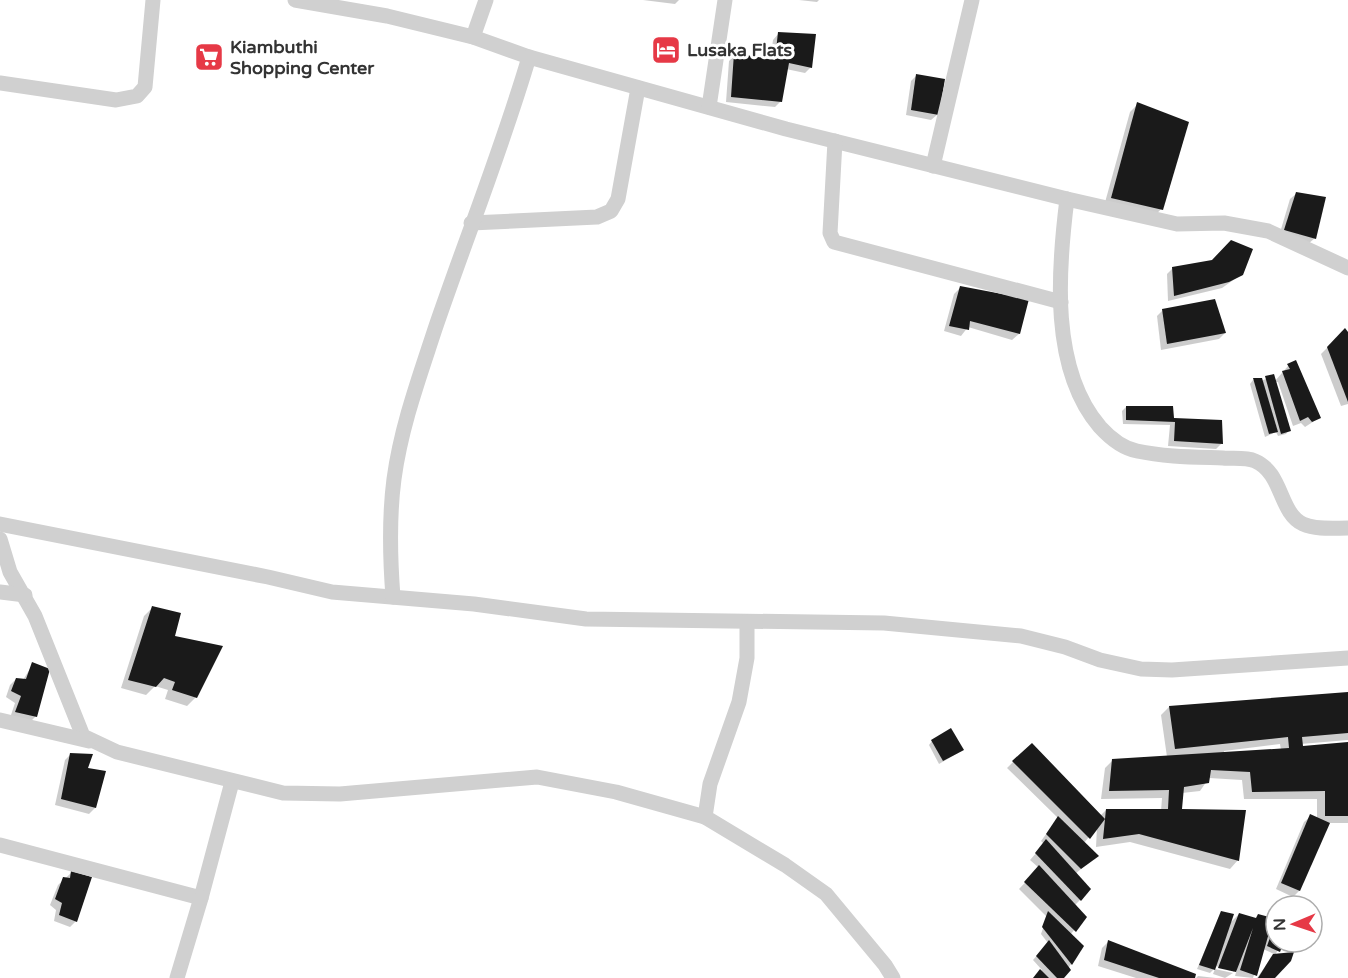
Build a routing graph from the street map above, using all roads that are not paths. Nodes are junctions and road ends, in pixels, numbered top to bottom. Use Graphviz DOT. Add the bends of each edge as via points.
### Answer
graph roads {
  1 [pos="153,0"];
  2 [pos="295,0"];
  3 [pos="486,0"];
  4 [pos="724,0"];
  5 [pos="972,0"];
  6 [pos="472,37"];
  7 [pos="529,57"];
  8 [pos="0,83"];
  9 [pos="638,88"];
  10 [pos="709,107"];
  11 [pos="836,141"];
  12 [pos="933,165"];
  13 [pos="1067,199"];
  14 [pos="471,223"];
  15 [pos="1348,268"];
  16 [pos="1060,302"];
  17 [pos="0,524"];
  18 [pos="1348,528"];
  19 [pos="0,539"];
  20 [pos="0,592"];
  21 [pos="25,595"];
  22 [pos="393,597"];
  23 [pos="747,622"];
  24 [pos="1348,658"];
  25 [pos="0,720"];
  26 [pos="89,741"];
  27 [pos="232,782"];
  28 [pos="705,817"];
  29 [pos="0,845"];
  30 [pos="201,898"];
  31 [pos="177,978"];
  32 [pos="893,978"];
  1 -- 8 [label="street" via="145,87 138,96 116,100"];
  2 -- 6 [label="street" via="387,16"];
  3 -- 6 [label="street"];
  4 -- 10 [label="street"];
  5 -- 12 [label="street"];
  6 -- 7 [label="street"];
  7 -- 9 [label="street"];
  7 -- 14 [label="street" via="511,120"];
  9 -- 10 [label="street"];
  9 -- 14 [label="street" via="618,199 611,211 597,217"];
  10 -- 11 [label="street"];
  11 -- 12 [label="street"];
  11 -- 16 [label="street" via="830,233 834,242"];
  12 -- 13 [label="street"];
  13 -- 15 [label="street" via="1177,224 1224,223 1268,231"];
  13 -- 16 [label="street" via="1060,252"];
  14 -- 22 [label="street" via="410,403 394,479 390,558"];
  16 -- 18 [label="street" via="1069,366 1078,394 1111,439 1134,451 1252,460 1270,472 1290,513 1302,524"];
  17 -- 22 [label="street" via="332,592"];
  19 -- 21 [label="street" via="10,572"];
  20 -- 21 [label="street"];
  21 -- 26 [label="street" via="83,736"];
  22 -- 23 [label="street" via="586,619"];
  23 -- 24 [label="street" via="884,623 1021,636 1141,669"];
  23 -- 28 [label="street" via="747,658 739,702 710,784"];
  25 -- 26 [label="street"];
  26 -- 27 [label="street"];
  27 -- 28 [label="street" via="283,793 340,794 537,777 616,792"];
  27 -- 30 [label="street"];
  28 -- 32 [label="street" via="826,894"];
  29 -- 30 [label="street"];
  30 -- 31 [label="street"];
}
